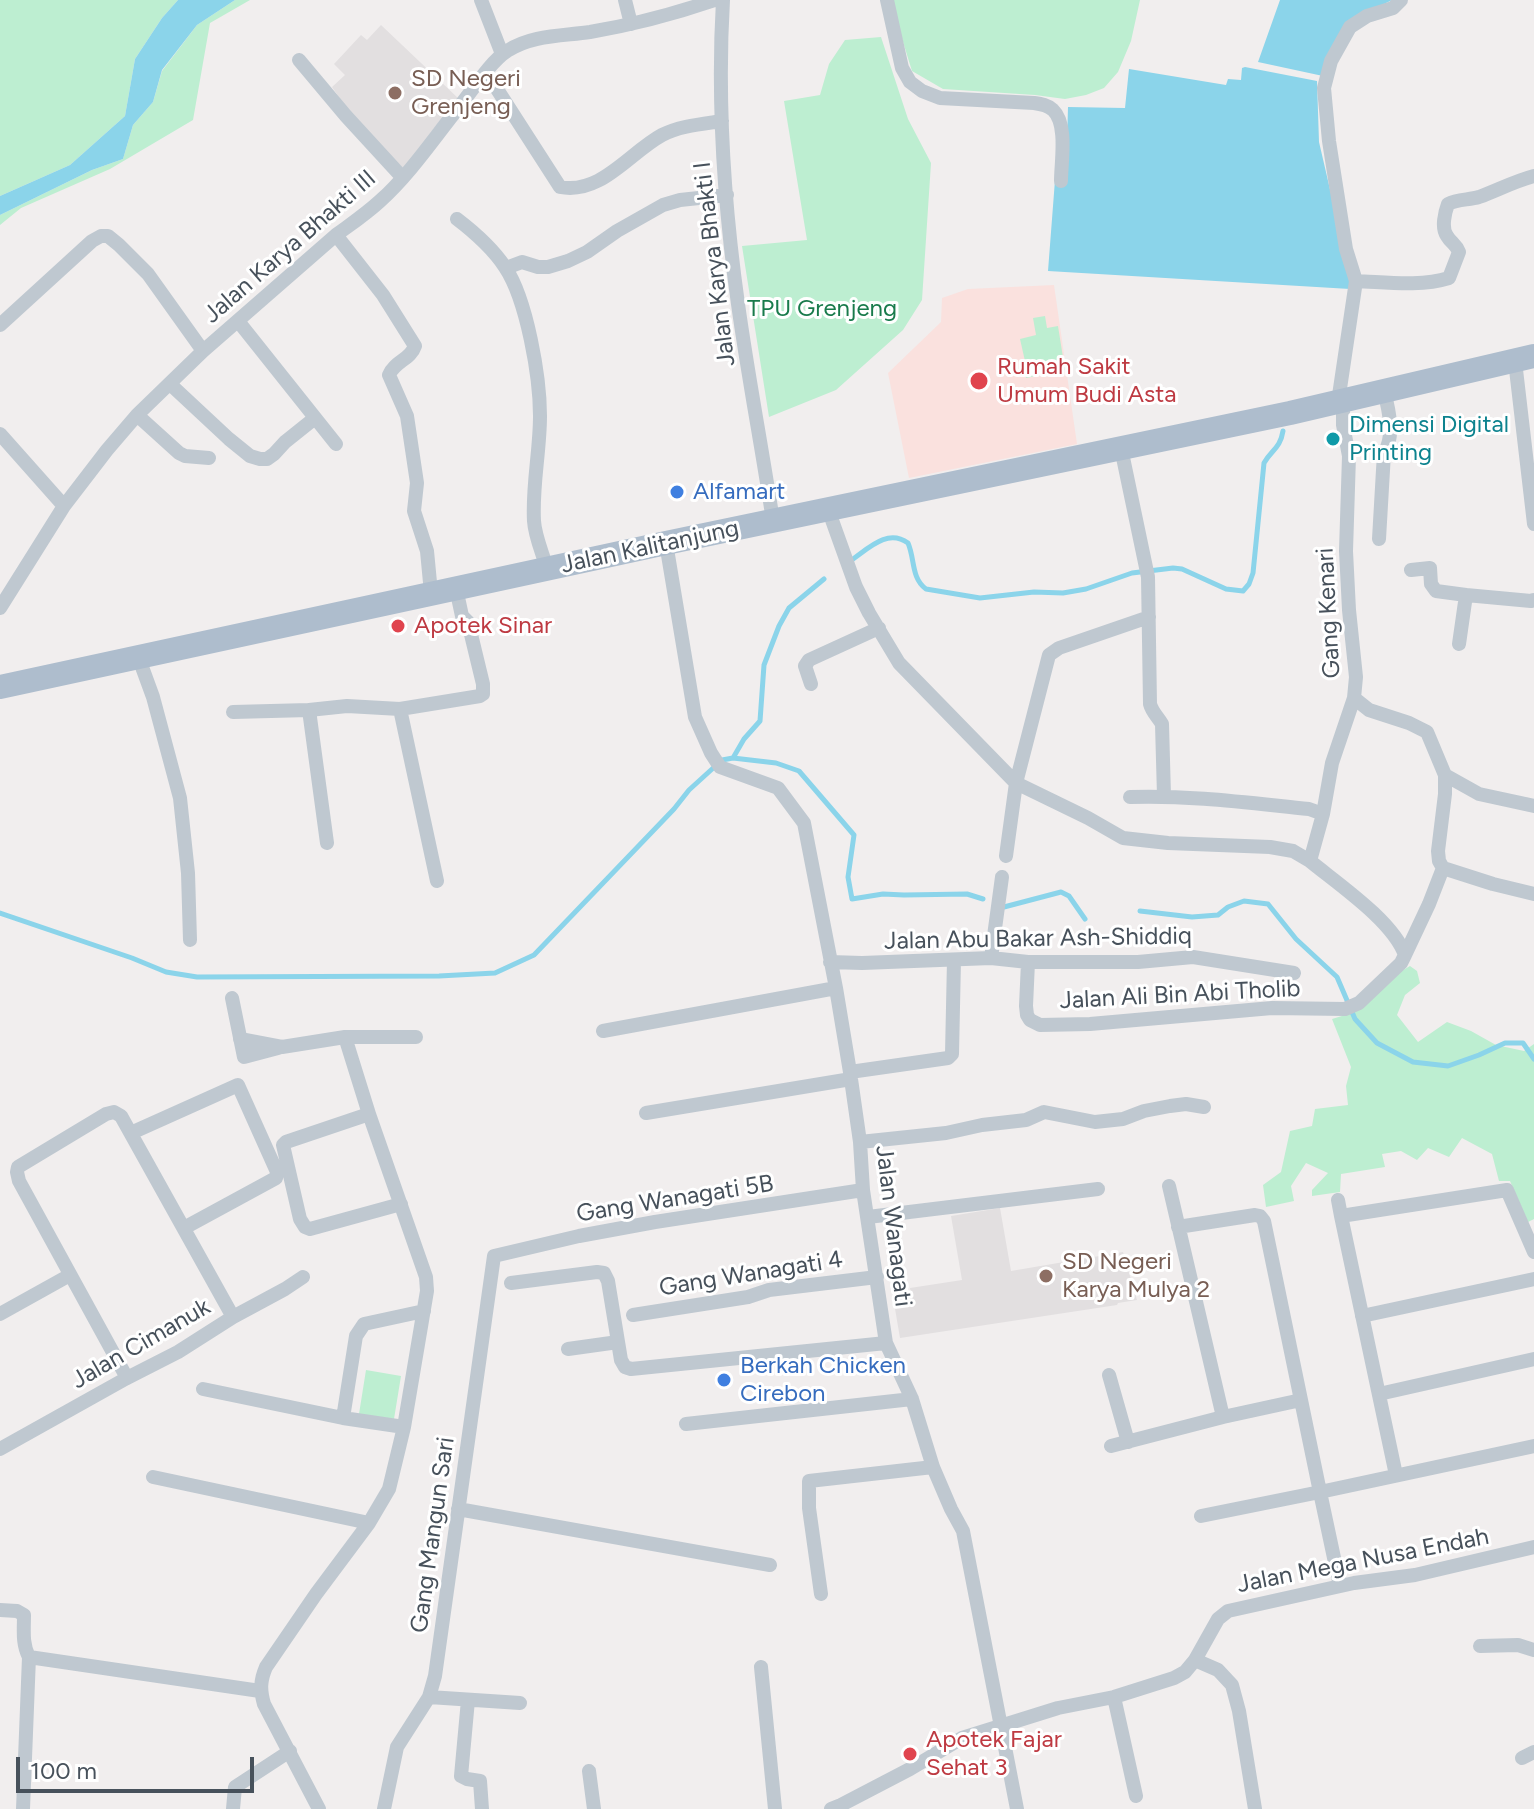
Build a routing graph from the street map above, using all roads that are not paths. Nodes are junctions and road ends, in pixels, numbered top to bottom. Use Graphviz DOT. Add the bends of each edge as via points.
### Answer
graph roads {
  1 [pos="625,0"];
  2 [pos="715,0"];
  3 [pos="723,0"];
  4 [pos="887,0"];
  5 [pos="1401,0"];
  6 [pos="483,1"];
  7 [pos="631,24"];
  8 [pos="502,54"];
  9 [pos="299,60"];
  10 [pos="486,72"];
  11 [pos="722,121"];
  12 [pos="1534,176"];
  13 [pos="402,177"];
  14 [pos="1061,181"];
  15 [pos="727,195"];
  16 [pos="457,219"];
  17 [pos="336,235"];
  18 [pos="506,268"];
  19 [pos="1356,281"];
  20 [pos="238,321"];
  21 [pos="0,325"];
  22 [pos="203,351"];
  23 [pos="1524,358"];
  24 [pos="170,384"];
  25 [pos="1384,391"];
  26 [pos="1340,401"];
  27 [pos="137,415"];
  28 [pos="315,418"];
  29 [pos="0,434"];
  30 [pos="336,444"];
  31 [pos="1121,448"];
  32 [pos="209,458"];
  33 [pos="64,506"];
  34 [pos="828,509"];
  35 [pos="773,521"];
  36 [pos="1534,524"];
  37 [pos="1379,539"];
  38 [pos="666,543"];
  39 [pos="547,569"];
  40 [pos="1411,570"];
  41 [pos="456,588"];
  42 [pos="431,593"];
  43 [pos="1466,595"];
  44 [pos="1534,600"];
  45 [pos="0,608"];
  46 [pos="1149,617"];
  47 [pos="879,628"];
  48 [pos="1459,644"];
  49 [pos="138,656"];
  50 [pos="811,684"];
  51 [pos="0,687"];
  52 [pos="1354,698"];
  53 [pos="400,709"];
  54 [pos="309,710"];
  55 [pos="233,712"];
  56 [pos="1445,775"];
  57 [pos="1016,783"];
  58 [pos="1164,796"];
  59 [pos="1130,797"];
  60 [pos="1534,806"];
  61 [pos="1323,814"];
  62 [pos="327,843"];
  63 [pos="1006,856"];
  64 [pos="1310,861"];
  65 [pos="1443,868"];
  66 [pos="1002,877"];
  67 [pos="437,881"];
  68 [pos="1534,894"];
  69 [pos="190,940"];
  70 [pos="1405,955"];
  71 [pos="991,958"];
  72 [pos="954,960"];
  73 [pos="830,962"];
  74 [pos="1028,962"];
  75 [pos="1294,973"];
  76 [pos="836,988"];
  77 [pos="232,998"];
  78 [pos="603,1031"];
  79 [pos="345,1037"];
  80 [pos="416,1037"];
  81 [pos="850,1075"];
  82 [pos="1204,1107"];
  83 [pos="646,1113"];
  84 [pos="369,1114"];
  85 [pos="131,1133"];
  86 [pos="860,1142"];
  87 [pos="1169,1186"];
  88 [pos="1098,1189"];
  89 [pos="863,1190"];
  90 [pos="1338,1200"];
  91 [pos="401,1204"];
  92 [pos="1341,1216"];
  93 [pos="868,1217"];
  94 [pos="1178,1227"];
  95 [pos="184,1228"];
  96 [pos="1534,1252"];
  97 [pos="494,1256"];
  98 [pos="70,1275"];
  99 [pos="303,1277"];
  100 [pos="877,1277"];
  101 [pos="1534,1279"];
  102 [pos="511,1283"];
  103 [pos="424,1311"];
  104 [pos="0,1314"];
  105 [pos="633,1315"];
  106 [pos="1362,1316"];
  107 [pos="233,1317"];
  108 [pos="618,1342"];
  109 [pos="886,1343"];
  110 [pos="568,1349"];
  111 [pos="1534,1359"];
  112 [pos="1109,1375"];
  113 [pos="127,1378"];
  114 [pos="203,1389"];
  115 [pos="1379,1394"];
  116 [pos="912,1399"];
  117 [pos="1301,1400"];
  118 [pos="1223,1417"];
  119 [pos="343,1418"];
  120 [pos="686,1424"];
  121 [pos="404,1427"];
  122 [pos="1128,1442"];
  123 [pos="1111,1446"];
  124 [pos="1534,1446"];
  125 [pos="0,1449"];
  126 [pos="933,1467"];
  127 [pos="1396,1475"];
  128 [pos="153,1477"];
  129 [pos="1320,1492"];
  130 [pos="458,1509"];
  131 [pos="1201,1516"];
  132 [pos="369,1523"];
  133 [pos="1534,1547"];
  134 [pos="770,1565"];
  135 [pos="1340,1586"];
  136 [pos="821,1594"];
  137 [pos="0,1610"];
  138 [pos="1480,1646"];
  139 [pos="1534,1650"];
  140 [pos="29,1657"];
  141 [pos="1195,1660"];
  142 [pos="761,1667"];
  143 [pos="260,1691"];
  144 [pos="429,1697"];
  145 [pos="1114,1697"];
  146 [pos="468,1700"];
  147 [pos="520,1703"];
  148 [pos="1000,1725"];
  149 [pos="290,1751"];
  150 [pos="589,1771"];
  151 [pos="1136,1796"];
  152 [pos="23,1809"];
  153 [pos="233,1809"];
  154 [pos="319,1809"];
  155 [pos="384,1809"];
  156 [pos="482,1809"];
  157 [pos="594,1809"];
  158 [pos="775,1809"];
  159 [pos="831,1809"];
  160 [pos="1017,1809"];
  161 [pos="1255,1809"];
  1 -- 7 [label="street"];
  2 -- 7 [label="street, Jalan Karya Bhakti III"];
  3 -- 11 [label="street, Jalan Karya Bhakti I"];
  4 -- 14 [label="street" via="902,68 922,91 940,98 1034,103 1053,109 1062,127"];
  5 -- 19 [label="street" via="1350,27 1331,61 1324,88 1346,249"];
  6 -- 8 [label="street"];
  7 -- 8 [label="street, Jalan Karya Bhakti III" via="546,36"];
  8 -- 10 [label="street, Jalan Karya Bhakti III"];
  9 -- 13 [label="street"];
  10 -- 11 [label="street" via="560,187 590,186 661,135"];
  10 -- 13 [label="street, Jalan Karya Bhakti III"];
  11 -- 15 [label="street, Jalan Karya Bhakti I"];
  12 -- 19 [label="street" via="1448,204 1444,230 1459,252 1449,278"];
  13 -- 17 [label="street, Jalan Karya Bhakti III" via="382,200"];
  15 -- 18 [label="street" via="663,205 568,261 548,267 522,262"];
  15 -- 35 [label="street, Jalan Karya Bhakti I" via="738,304"];
  16 -- 18 [label="street"];
  17 -- 20 [label="street, Jalan Karya Bhakti III"];
  17 -- 42 [label="street" via="415,346 389,375 407,416 417,492 414,511 427,551"];
  18 -- 39 [label="street" via="526,315 536,374 540,416 534,524"];
  19 -- 26 [label="street, Gang Kenari"];
  20 -- 22 [label="street, Jalan Karya Bhakti III"];
  20 -- 28 [label="street"];
  21 -- 22 [label="street" via="92,241 108,236 148,274"];
  22 -- 24 [label="street, Jalan Karya Bhakti III"];
  23 -- 25 [label="main road, Jalan Kalitanjung"];
  23 -- 36 [label="street"];
  24 -- 27 [label="street, Jalan Karya Bhakti III"];
  24 -- 28 [label="street" via="229,439 260,459 274,454"];
  25 -- 26 [label="main road, Jalan Kalitanjung"];
  25 -- 37 [label="street" via="1390,427"];
  26 -- 31 [label="main road, Jalan Kalitanjung"];
  26 -- 52 [label="street, Gang Kenari" via="1349,456 1346,551"];
  27 -- 32 [label="street" via="179,453"];
  27 -- 33 [label="street, Jalan Karya Bhakti III"];
  28 -- 30 [label="street"];
  29 -- 33 [label="street"];
  31 -- 34 [label="main road, Jalan Kalitanjung"];
  31 -- 46 [label="street" via="1147,572"];
  33 -- 45 [label="street, Jalan Karya Bhakti III"];
  34 -- 35 [label="main road, Jalan Kalitanjung"];
  34 -- 47 [label="street" via="856,587"];
  35 -- 38 [label="main road, Jalan Kalitanjung"];
  38 -- 39 [label="main road, Jalan Kalitanjung"];
  38 -- 73 [label="street, Jalan Wanagati" via="695,717 720,767 778,788 804,823"];
  39 -- 41 [label="main road, Jalan Kalitanjung"];
  40 -- 43 [label="street" via="1430,568 1436,591"];
  41 -- 42 [label="main road, Jalan Kalitanjung"];
  41 -- 53 [label="street" via="483,694"];
  42 -- 49 [label="main road, Jalan Kalitanjung"];
  43 -- 44 [label="street"];
  43 -- 48 [label="street"];
  46 -- 57 [label="street" via="1051,653"];
  46 -- 58 [label="street" via="1150,704 1162,724"];
  47 -- 50 [label="street" via="809,660 805,666"];
  47 -- 57 [label="street" via="899,663"];
  49 -- 51 [label="main road, Jalan Kalitanjung"];
  49 -- 69 [label="street" via="180,798"];
  52 -- 56 [label="street, Gang Kenari" via="1369,710 1427,732"];
  52 -- 61 [label="street" via="1332,763"];
  53 -- 54 [label="street"];
  53 -- 67 [label="street"];
  54 -- 55 [label="street"];
  54 -- 62 [label="street"];
  56 -- 60 [label="street" via="1479,794"];
  56 -- 65 [label="street, Gang Kenari" via="1438,851"];
  57 -- 63 [label="street"];
  57 -- 64 [label="street" via="1123,838 1270,847"];
  58 -- 59 [label="street"];
  58 -- 61 [label="street"];
  61 -- 64 [label="street"];
  64 -- 70 [label="street" via="1372,911"];
  65 -- 68 [label="street"];
  65 -- 70 [label="street"];
  66 -- 71 [label="street"];
  70 -- 74 [label="street, Jalan Ali Bin Abi Tholib" via="1352,1006 1040,1025 1027,1015"];
  71 -- 72 [label="street, Jalan Abu Bakar Ash-Shiddiq"];
  71 -- 74 [label="street, Jalan Abu Bakar Ash-Shiddiq"];
  72 -- 73 [label="street, Jalan Abu Bakar Ash-Shiddiq"];
  72 -- 81 [label="street" via="952,1054"];
  73 -- 76 [label="street, Jalan Wanagati"];
  74 -- 75 [label="street, Jalan Abu Bakar Ash-Shiddiq" via="1193,957"];
  76 -- 78 [label="street"];
  76 -- 81 [label="street, Jalan Wanagati"];
  77 -- 79 [label="street" via="240,1039 282,1047"];
  79 -- 80 [label="street"];
  79 -- 84 [label="street"];
  81 -- 83 [label="street"];
  81 -- 86 [label="street, Jalan Wanagati"];
  82 -- 86 [label="street" via="1170,1106 1095,1122 1044,1112 1026,1120"];
  84 -- 91 [label="street"];
  84 -- 91 [label="street" via="283,1145 300,1219 310,1229"];
  85 -- 95 [label="street"];
  85 -- 95 [label="street" via="238,1085 276,1178"];
  85 -- 98 [label="street" via="121,1116 106,1114 18,1167 19,1181"];
  86 -- 89 [label="street, Jalan Wanagati"];
  87 -- 94 [label="street"];
  88 -- 93 [label="street"];
  89 -- 93 [label="street, Jalan Wanagati"];
  89 -- 97 [label="street, Gang Wanagati 5B" via="655,1222"];
  90 -- 92 [label="street"];
  91 -- 103 [label="street" via="426,1277"];
  92 -- 96 [label="street" via="1507,1190"];
  92 -- 106 [label="street"];
  93 -- 100 [label="street, Jalan Wanagati"];
  94 -- 117 [label="street" via="1255,1215 1264,1221"];
  94 -- 118 [label="street"];
  95 -- 107 [label="street"];
  97 -- 130 [label="street, Gang Mangun Sari"];
  98 -- 104 [label="street"];
  98 -- 113 [label="street"];
  99 -- 107 [label="street, Jalan Cimanuk"];
  100 -- 105 [label="street, Gang Wanagati 4"];
  100 -- 109 [label="street, Jalan Wanagati"];
  101 -- 106 [label="street"];
  102 -- 108 [label="street" via="604,1273"];
  103 -- 119 [label="street" via="359,1328"];
  103 -- 121 [label="street"];
  106 -- 115 [label="street"];
  107 -- 113 [label="street, Jalan Cimanuk"];
  108 -- 109 [label="street" via="621,1360 631,1369"];
  108 -- 110 [label="street"];
  109 -- 116 [label="street, Jalan Wanagati"];
  111 -- 115 [label="street"];
  112 -- 122 [label="street"];
  113 -- 125 [label="street, Jalan Cimanuk"];
  114 -- 119 [label="street"];
  115 -- 127 [label="street"];
  116 -- 120 [label="street"];
  116 -- 126 [label="street, Jalan Wanagati"];
  117 -- 118 [label="street"];
  117 -- 129 [label="street"];
  118 -- 122 [label="street"];
  119 -- 121 [label="street"];
  121 -- 132 [label="street" via="389,1489"];
  122 -- 123 [label="street"];
  124 -- 127 [label="street"];
  126 -- 136 [label="street" via="809,1481"];
  126 -- 148 [label="street, Jalan Wanagati" via="963,1531"];
  127 -- 129 [label="street"];
  128 -- 132 [label="street"];
  129 -- 131 [label="street"];
  129 -- 135 [label="street"];
  130 -- 134 [label="street"];
  130 -- 144 [label="street, Gang Mangun Sari"];
  132 -- 143 [label="street" via="266,1667"];
  133 -- 135 [label="street, Jalan Mega Nusa Endah"];
  135 -- 141 [label="street, Jalan Mega Nusa Endah" via="1228,1611"];
  137 -- 140 [label="street" via="24,1615"];
  138 -- 139 [label="street"];
  140 -- 143 [label="street"];
  140 -- 152 [label="street"];
  141 -- 145 [label="street, Jalan Mega Nusa Endah" via="1174,1678"];
  141 -- 161 [label="street" via="1218,1670 1232,1685"];
  142 -- 158 [label="street"];
  143 -- 149 [label="street"];
  144 -- 146 [label="street"];
  144 -- 155 [label="street, Gang Mangun Sari" via="397,1747"];
  145 -- 148 [label="street, Jalan Mega Nusa Endah"];
  145 -- 151 [label="street"];
  146 -- 147 [label="street"];
  146 -- 156 [label="street" via="461,1776 480,1781"];
  148 -- 159 [label="street, Jalan Mega Nusa Endah" via="962,1738"];
  148 -- 160 [label="street, Jalan Wanagati"];
  149 -- 153 [label="street" via="235,1787"];
  149 -- 154 [label="street"];
  150 -- 157 [label="street"];
}
